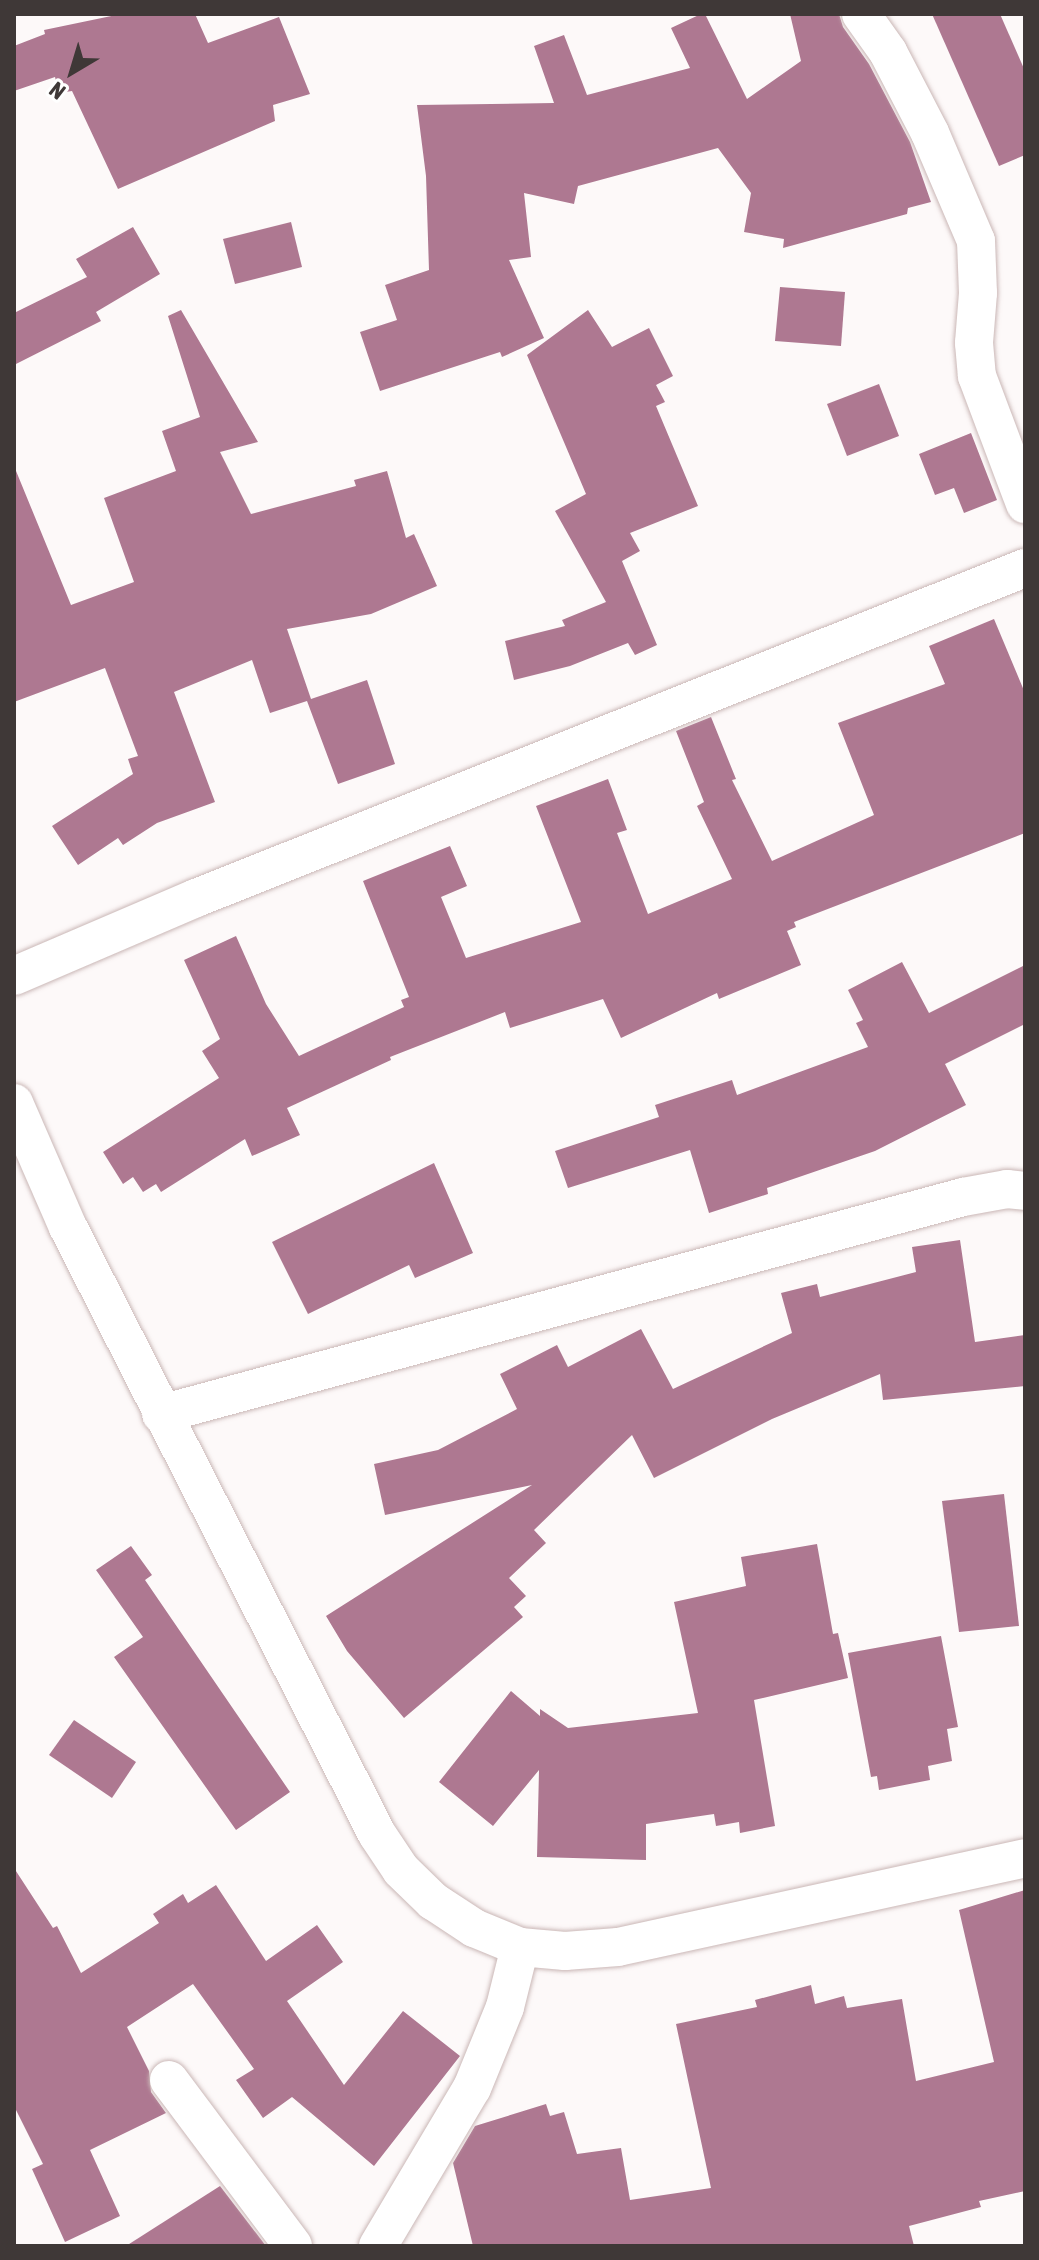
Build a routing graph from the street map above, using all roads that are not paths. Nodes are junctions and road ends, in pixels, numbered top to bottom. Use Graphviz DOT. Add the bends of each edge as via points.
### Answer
graph roads {
  1 [pos="861,14"];
  2 [pos="1025,504"];
  3 [pos="1025,568"];
  4 [pos="14,976"];
  5 [pos="14,1103"];
  6 [pos="1025,1191"];
  7 [pos="161,1414"];
  8 [pos="1025,1858"];
  9 [pos="520,1947"];
  10 [pos="169,2080"];
  11 [pos="293,2246"];
  12 [pos="378,2246"];
  1 -- 2 [label="street" via="888,52 930,133 976,241 977,376"];
  3 -- 4 [label="street" via="196,898"];
  5 -- 7 [label="street" via="68,1227"];
  6 -- 7 [label="street" via="963,1197"];
  7 -- 9 [label="street" via="377,1834 401,1870 433,1901 474,1928"];
  8 -- 9 [label="street" via="618,1947"];
  9 -- 12 [label="street" via="505,2007 472,2088"];
  10 -- 11 [label="street"];
}
